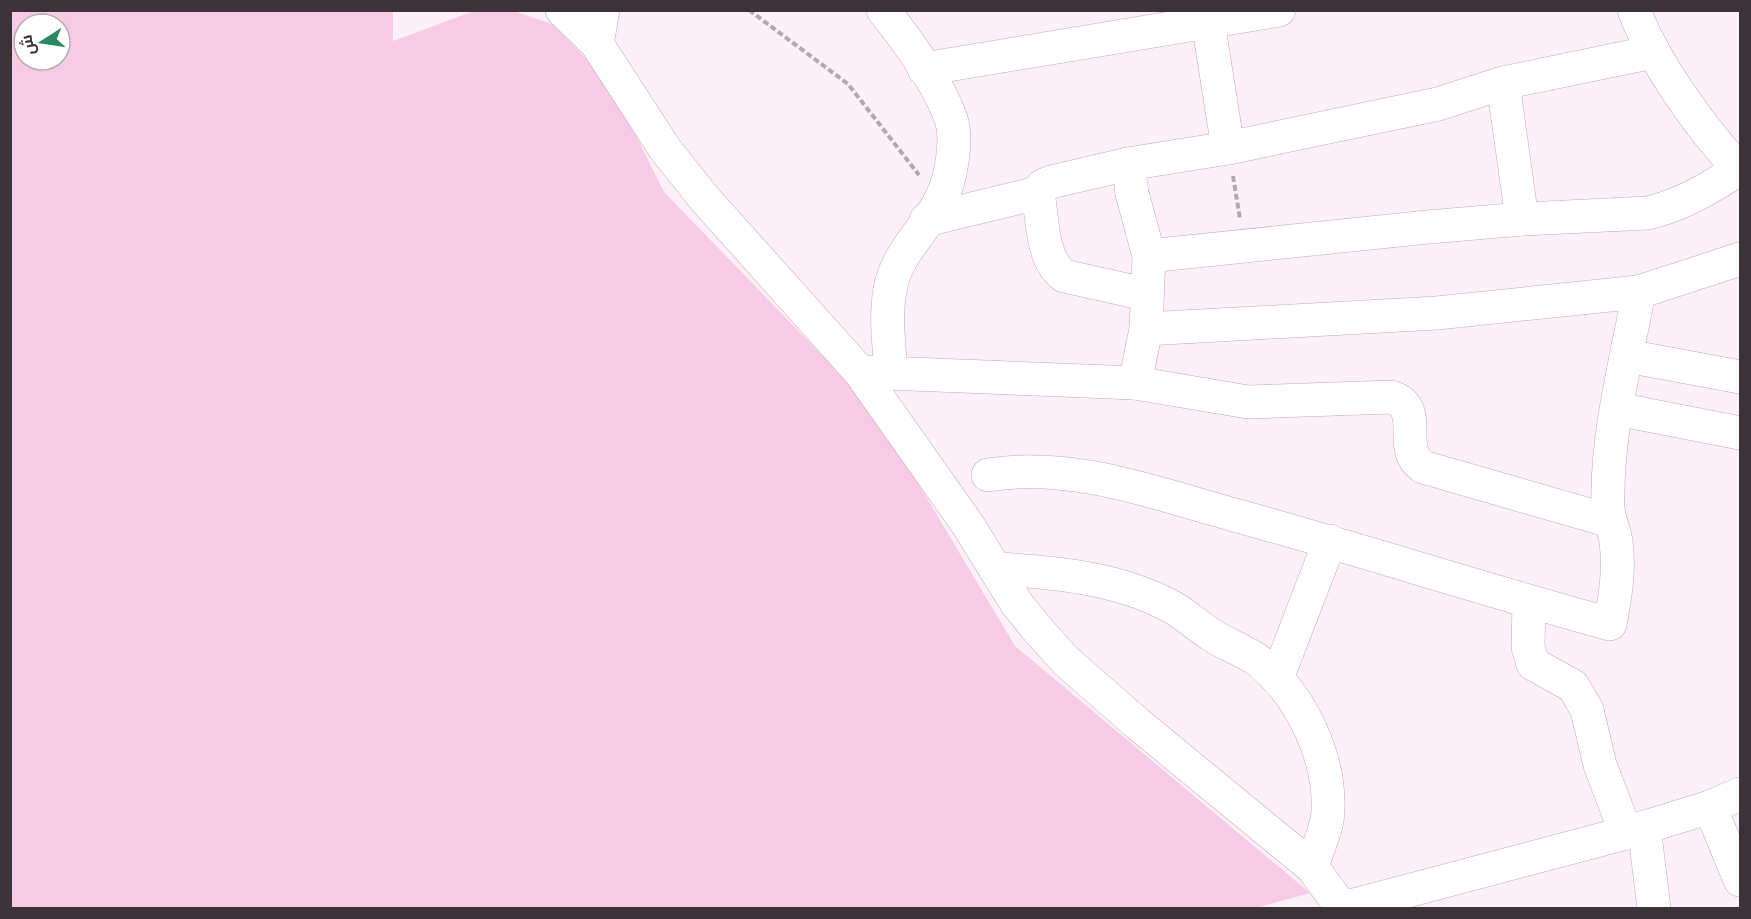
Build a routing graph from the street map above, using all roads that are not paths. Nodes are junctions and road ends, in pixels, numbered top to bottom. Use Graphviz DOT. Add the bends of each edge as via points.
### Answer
graph roads {
  1 [pos="562,10"];
  2 [pos="603,10"];
  3 [pos="883,10"];
  4 [pos="1279,10"];
  5 [pos="1634,10"];
  6 [pos="1208,22"];
  7 [pos="597,44"];
  8 [pos="1653,52"];
  9 [pos="924,69"];
  10 [pos="1503,83"];
  11 [pos="1228,148"];
  12 [pos="1128,164"];
  13 [pos="1740,169"];
  14 [pos="1038,193"];
  15 [pos="933,211"];
  16 [pos="1522,219"];
  17 [pos="1149,256"];
  18 [pos="1740,259"];
  19 [pos="1639,292"];
  20 [pos="1145,294"];
  21 [pos="1146,329"];
  22 [pos="1627,356"];
  23 [pos="875,372"];
  24 [pos="1740,377"];
  25 [pos="1135,383"];
  26 [pos="1617,409"];
  27 [pos="1740,433"];
  28 [pos="988,476"];
  29 [pos="1610,521"];
  30 [pos="1330,541"];
  31 [pos="995,569"];
  32 [pos="1529,602"];
  33 [pos="1277,678"];
  34 [pos="1740,794"];
  35 [pos="1710,807"];
  36 [pos="1635,830"];
  37 [pos="1312,867"];
  38 [pos="1740,880"];
  39 [pos="1342,909"];
  40 [pos="1654,909"];
  1 -- 7 [label="street"];
  2 -- 7 [label="street"];
  3 -- 9 [label="street"];
  4 -- 6 [label="street"];
  5 -- 8 [label="street"];
  6 -- 9 [label="street"];
  6 -- 11 [label="street"];
  7 -- 23 [label="street" via="665,149 704,198"];
  8 -- 10 [label="street"];
  8 -- 13 [label="street"];
  9 -- 15 [label="street" via="952,120 951,177"];
  10 -- 11 [label="street" via="1438,104"];
  10 -- 16 [label="street"];
  11 -- 12 [label="street"];
  12 -- 14 [label="street" via="1051,182"];
  12 -- 17 [label="street"];
  13 -- 16 [label="street" via="1666,209"];
  14 -- 15 [label="street"];
  14 -- 20 [label="street" via="1049,259 1056,270 1064,276"];
  15 -- 23 [label="street" via="904,253 892,282"];
  16 -- 17 [label="street"];
  17 -- 20 [label="street"];
  18 -- 19 [label="street"];
  19 -- 21 [label="street" via="1437,313"];
  19 -- 22 [label="street"];
  20 -- 21 [label="street"];
  21 -- 25 [label="street"];
  22 -- 24 [label="street"];
  22 -- 26 [label="street"];
  23 -- 25 [label="street"];
  23 -- 31 [label="street"];
  25 -- 29 [label="street" via="1248,402 1391,397 1406,403 1410,446 1415,462 1423,467"];
  26 -- 27 [label="street"];
  26 -- 29 [label="street"];
  28 -- 30 [label="street" via="1020,470 1045,471 1119,483"];
  29 -- 32 [label="street" via="1617,561 1610,624"];
  30 -- 32 [label="street"];
  30 -- 33 [label="street"];
  31 -- 33 [label="street" via="1066,575 1150,597 1258,660"];
  31 -- 37 [label="street" via="1017,604 1066,660"];
  32 -- 36 [label="street" via="1528,647 1533,664 1573,686 1587,710 1600,765"];
  33 -- 37 [label="street" via="1293,698 1326,771 1329,812"];
  34 -- 35 [label="street"];
  35 -- 36 [label="street"];
  35 -- 38 [label="street"];
  36 -- 39 [label="street"];
  36 -- 40 [label="street"];
  37 -- 39 [label="street"];
}
